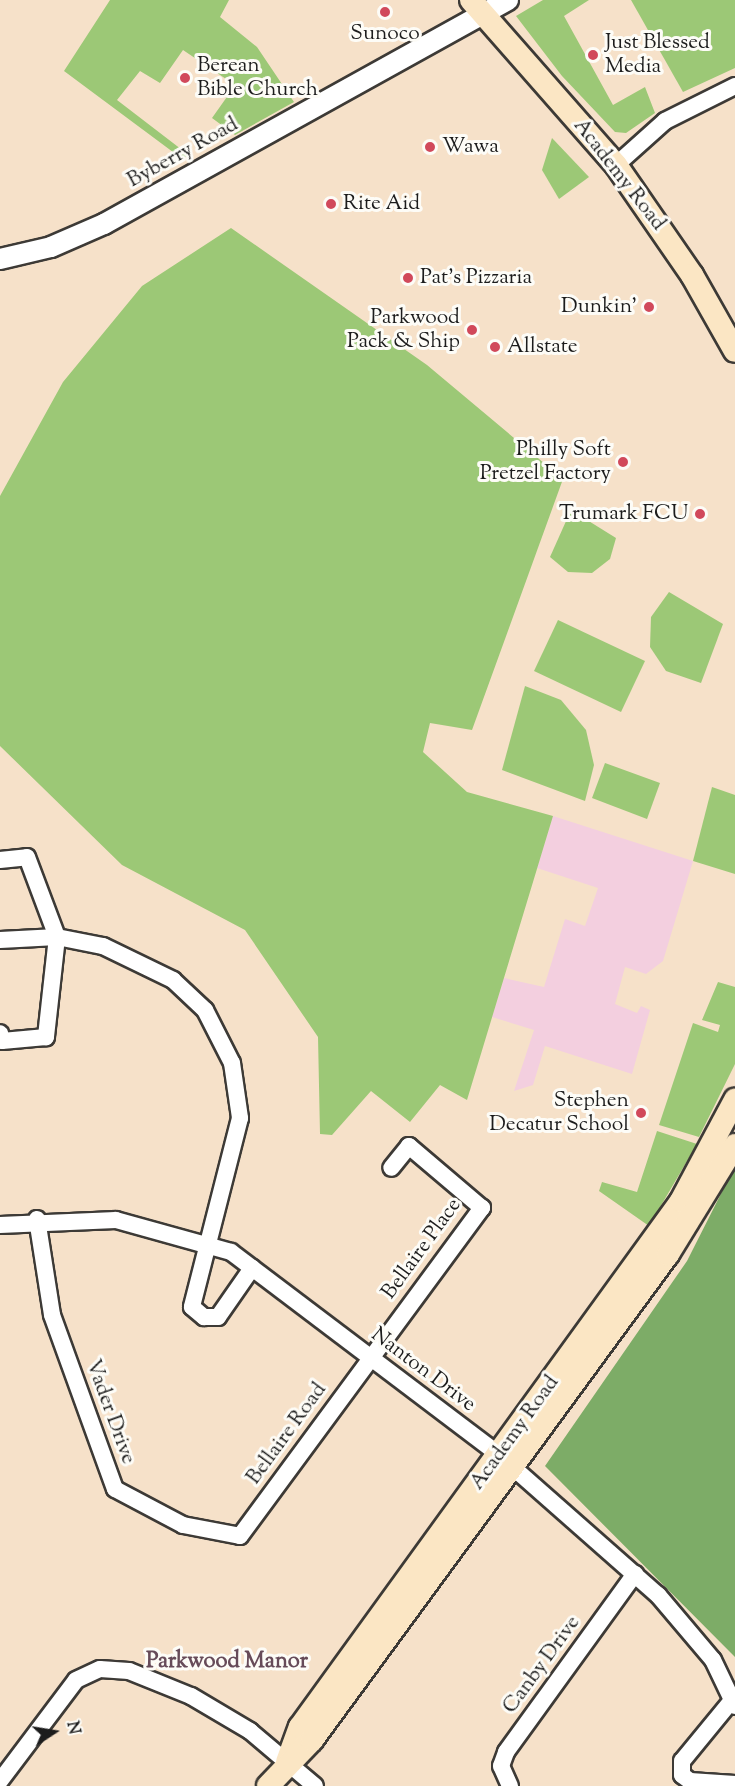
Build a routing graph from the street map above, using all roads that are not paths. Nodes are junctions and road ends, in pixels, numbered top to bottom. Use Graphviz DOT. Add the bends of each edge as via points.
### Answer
graph roads {
  1 [pos="456,0"];
  2 [pos="508,0"];
  3 [pos="476,7"];
  4 [pos="735,86"];
  5 [pos="616,165"];
  6 [pos="0,259"];
  7 [pos="735,351"];
  8 [pos="0,860"];
  9 [pos="57,937"];
  10 [pos="0,940"];
  11 [pos="0,1033"];
  12 [pos="735,1100"];
  13 [pos="735,1145"];
  14 [pos="391,1168"];
  15 [pos="37,1220"];
  16 [pos="0,1225"];
  17 [pos="207,1244"];
  18 [pos="252,1268"];
  19 [pos="370,1359"];
  20 [pos="506,1461"];
  21 [pos="240,1536"];
  22 [pos="635,1574"];
  23 [pos="734,1703"];
  24 [pos="287,1762"];
  25 [pos="0,1781"];
  26 [pos="735,1784"];
  27 [pos="268,1786"];
  28 [pos="315,1786"];
  29 [pos="510,1786"];
  1 -- 3 [label="main road, Academy Road"];
  2 -- 3 [label="street, Byberry Road"];
  3 -- 5 [label="main road, Academy Road"];
  3 -- 6 [label="street, Byberry Road" via="104,224 51,248"];
  4 -- 5 [label="street" via="665,121"];
  5 -- 7 [label="main road, Academy Road" via="692,275"];
  8 -- 9 [label="street" via="27,857"];
  9 -- 10 [label="street"];
  9 -- 11 [label="street" via="46,1037 2,1041"];
  9 -- 17 [label="street" via="103,946 173,980 221,1035 237,1082 240,1118"];
  12 -- 20 [label="main road, Academy Road" via="681,1201"];
  13 -- 20 [label="main road, Academy Road" via="668,1254"];
  14 -- 19 [label="street, Bellaire Place" via="409,1146 482,1208"];
  15 -- 16 [label="street, Nanton Drive"];
  15 -- 17 [label="street, Nanton Drive" via="116,1220"];
  15 -- 21 [label="street, Vader Drive" via="51,1316 115,1489 183,1525"];
  17 -- 18 [label="street, Nanton Drive"];
  17 -- 18 [label="street" via="190,1300 204,1317 218,1317"];
  18 -- 19 [label="street, Nanton Drive"];
  19 -- 20 [label="street, Nanton Drive"];
  19 -- 21 [label="street, Bellaire Road"];
  20 -- 22 [label="street, Nanton Drive"];
  20 -- 24 [label="main road, Academy Road" via="312,1740"];
  22 -- 23 [label="street, Nanton Drive" via="686,1624"];
  22 -- 29 [label="street, Canby Drive" via="506,1752 501,1766"];
  23 -- 26 [label="street" via="682,1761 682,1775 690,1781"];
  24 -- 25 [label="street" via="191,1696 129,1671 100,1669 76,1680"];
  24 -- 27 [label="main road, Academy Road"];
  24 -- 28 [label="street"];
}
